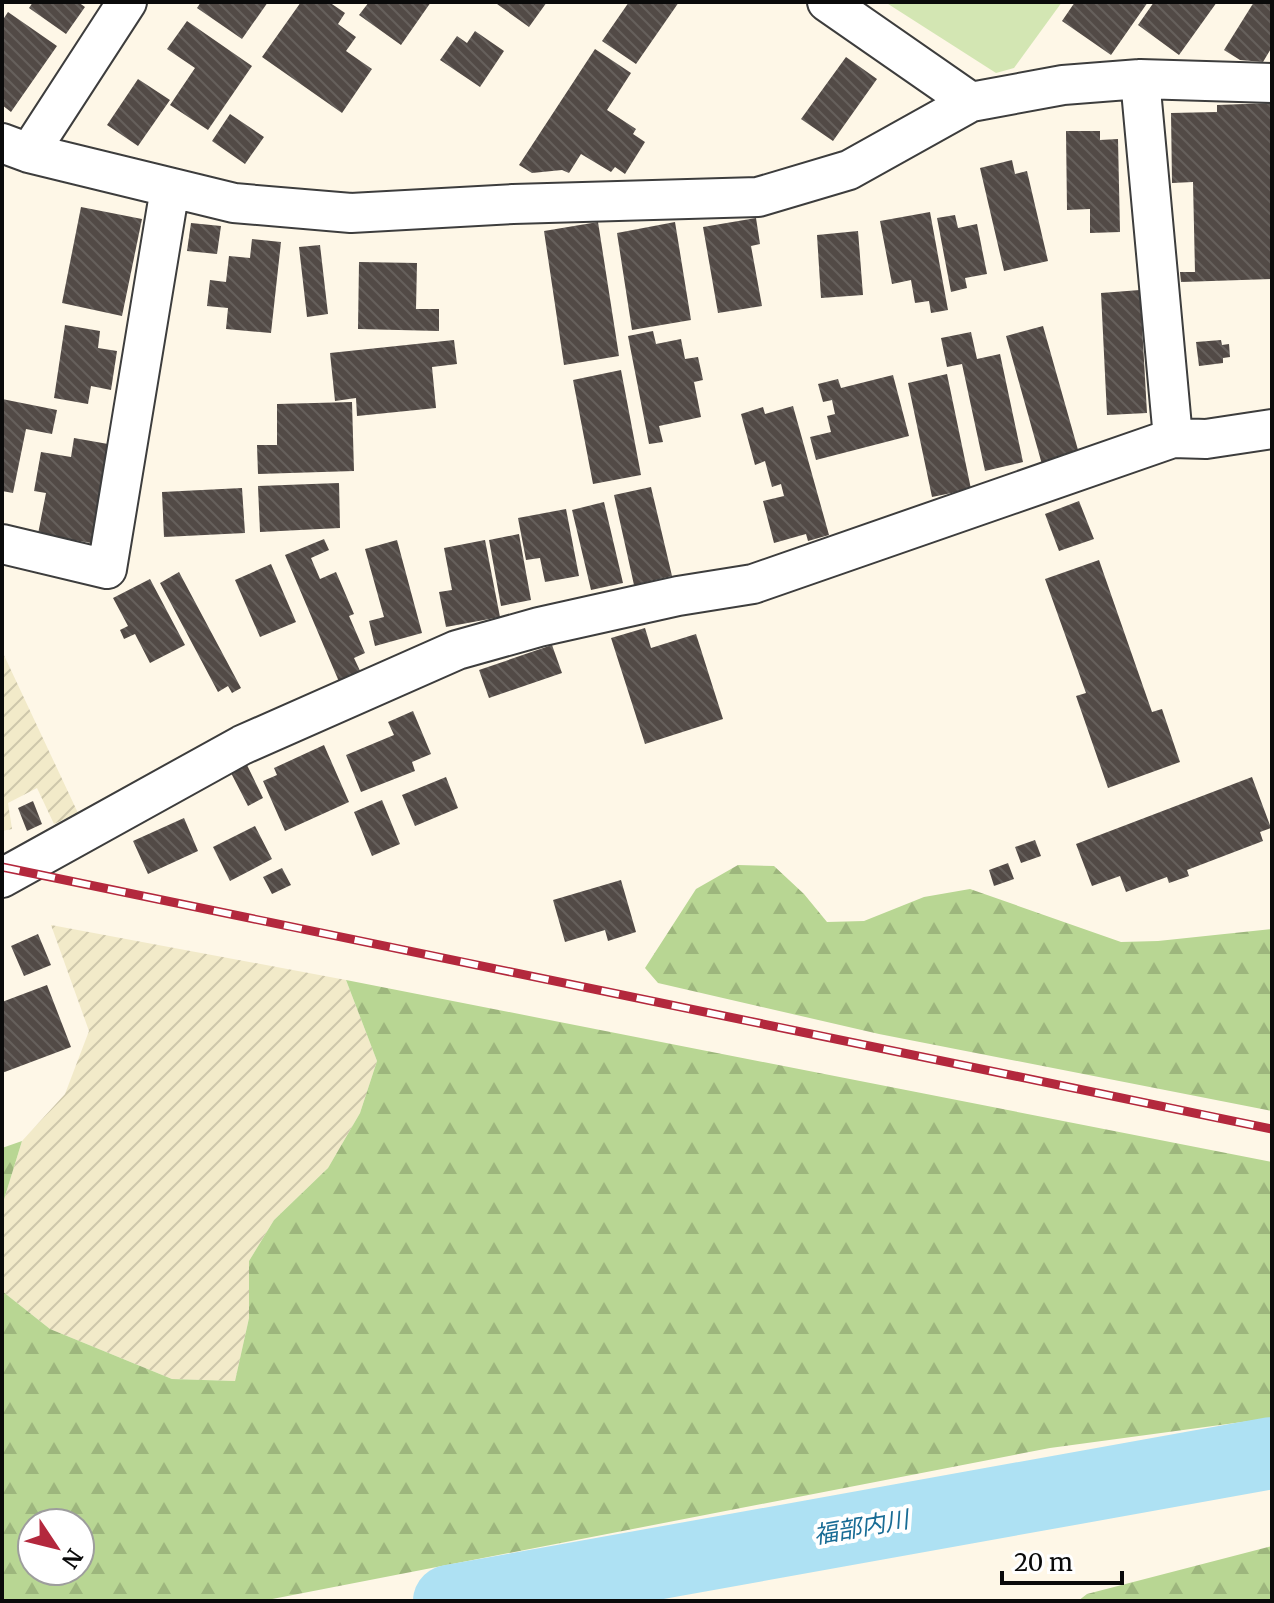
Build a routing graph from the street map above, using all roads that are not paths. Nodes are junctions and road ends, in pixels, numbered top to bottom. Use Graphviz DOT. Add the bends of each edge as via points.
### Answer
graph roads {
  1 [pos="127,2"];
  2 [pos="827,2"];
  3 [pos="1140,79"];
  4 [pos="1272,83"];
  5 [pos="971,102"];
  6 [pos="16,148"];
  7 [pos="170,188"];
  8 [pos="1272,429"];
  9 [pos="1173,438"];
  10 [pos="2,544"];
  11 [pos="2,878"];
  1 -- 6 [label="street"];
  2 -- 5 [label="street"];
  3 -- 4 [label="street"];
  3 -- 5 [label="street" via="1063,85"];
  3 -- 9 [label="street"];
  5 -- 7 [label="street" via="849,170 758,197 351,213 234,203"];
  6 -- 7 [label="street"];
  7 -- 10 [label="street" via="107,569"];
  8 -- 9 [label="street"];
  9 -- 11 [label="street" via="753,584 678,596 457,650 242,745"];
}
